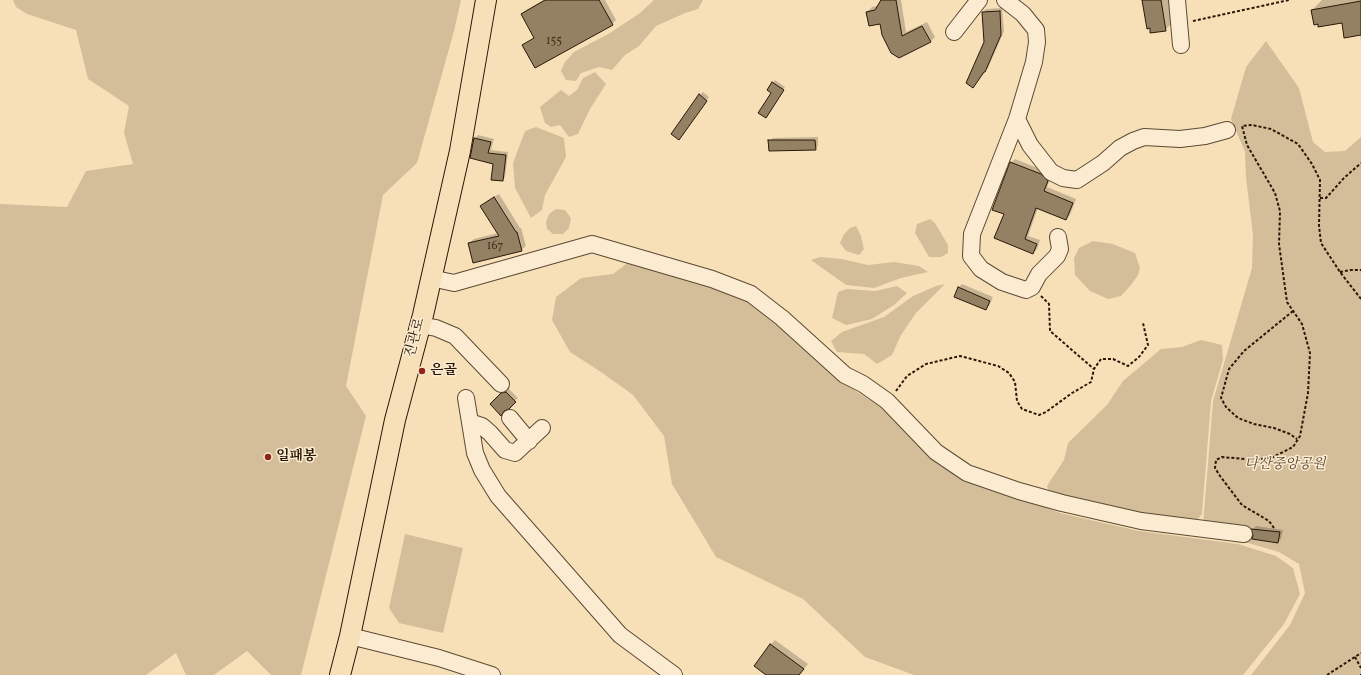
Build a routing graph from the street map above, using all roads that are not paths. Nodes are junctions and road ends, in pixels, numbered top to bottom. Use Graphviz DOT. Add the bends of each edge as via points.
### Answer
graph roads {
  1 [pos="486,0"];
  2 [pos="979,0"];
  3 [pos="1005,0"];
  4 [pos="1176,0"];
  5 [pos="954,32"];
  6 [pos="1181,45"];
  7 [pos="1017,119"];
  8 [pos="1227,130"];
  9 [pos="1058,237"];
  10 [pos="431,278"];
  11 [pos="420,325"];
  12 [pos="501,384"];
  13 [pos="466,398"];
  14 [pos="510,418"];
  15 [pos="470,422"];
  16 [pos="542,428"];
  17 [pos="529,441"];
  18 [pos="1244,534"];
  19 [pos="350,636"];
  20 [pos="340,675"];
  21 [pos="492,675"];
  22 [pos="674,675"];
  1 -- 10 [label="main road, 진관로" via="460,151"];
  2 -- 5 [label="street"];
  3 -- 7 [label="street" via="1023,14 1036,30 1034,62"];
  4 -- 6 [label="street"];
  7 -- 8 [label="street" via="1030,145 1051,172 1063,178 1076,180 1103,163 1120,148 1144,137 1180,139"];
  7 -- 9 [label="street" via="972,234 971,256 980,269 1002,282 1026,290 1032,287 1038,274 1057,256 1060,249"];
  10 -- 11 [label="main road, 진관로"];
  10 -- 18 [label="street" via="454,284 592,244 712,280 751,294 782,318 845,375 887,401 936,452 967,473 1062,503 1141,521"];
  11 -- 12 [label="street" via="456,336"];
  11 -- 19 [label="main road, 진관로" via="395,420"];
  13 -- 15 [label="street"];
  14 -- 17 [label="street"];
  15 -- 17 [label="street" via="482,426 505,450 515,453"];
  15 -- 22 [label="street" via="475,453 498,496 620,635"];
  16 -- 17 [label="street"];
  19 -- 20 [label="main road, 진관로"];
  19 -- 21 [label="street" via="439,658"];
}
